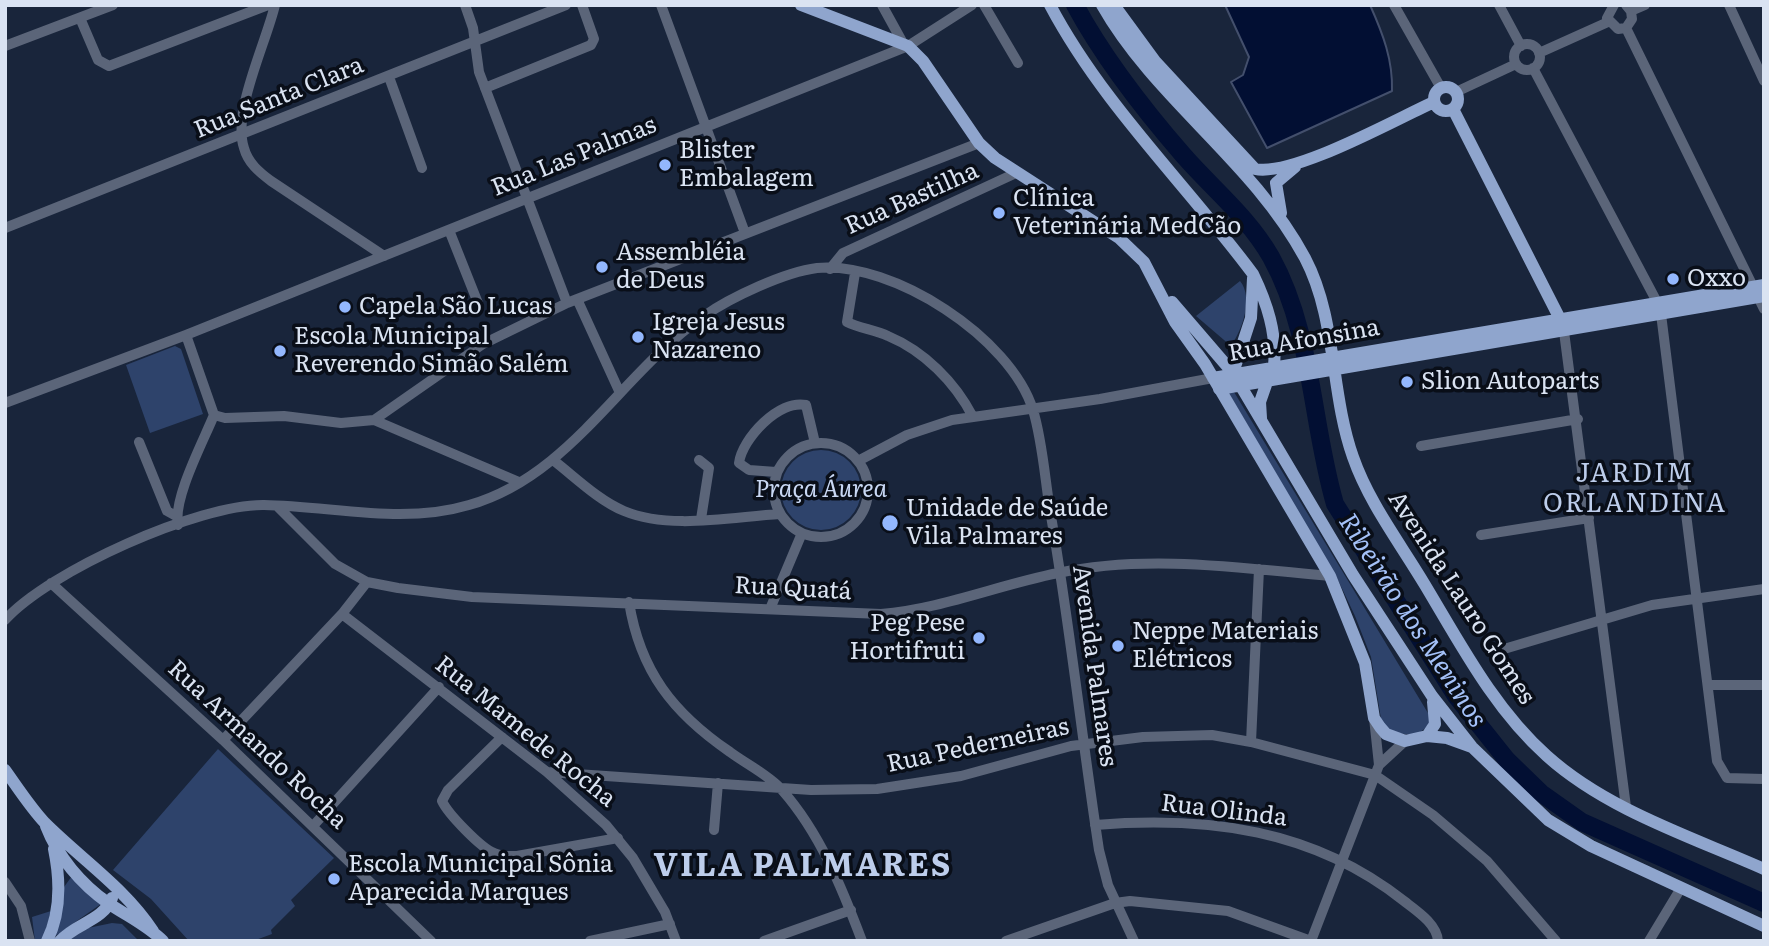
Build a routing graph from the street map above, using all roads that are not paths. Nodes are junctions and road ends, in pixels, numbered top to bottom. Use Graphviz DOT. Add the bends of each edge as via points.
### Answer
graph roads {
  1 [pos="113,5"];
  2 [pos="268,5"];
  3 [pos="275,5"];
  4 [pos="465,5"];
  5 [pos="566,5"];
  6 [pos="582,5"];
  7 [pos="661,5"];
  8 [pos="801,5"];
  9 [pos="882,5"];
  10 [pos="972,5"];
  11 [pos="984,5"];
  12 [pos="1051,5"];
  13 [pos="1102,5"];
  14 [pos="1114,5"];
  15 [pos="1394,5"];
  16 [pos="1499,5"];
  17 [pos="1613,5"];
  18 [pos="1645,5"];
  19 [pos="1729,5"];
  20 [pos="1629,8"];
  21 [pos="80,18"];
  22 [pos="1608,22"];
  23 [pos="1626,28"];
  24 [pos="474,42"];
  25 [pos="5,46"];
  26 [pos="906,46"];
  27 [pos="1521,46"];
  28 [pos="1539,53"];
  29 [pos="1018,63"];
  30 [pos="1516,64"];
  31 [pos="1533,68"];
  32 [pos="389,77"];
  33 [pos="1764,81"];
  34 [pos="485,88"];
  35 [pos="1441,88"];
  36 [pos="1456,92"];
  37 [pos="1434,102"];
  38 [pos="1453,109"];
  39 [pos="705,127"];
  40 [pos="241,136"];
  41 [pos="979,143"];
  42 [pos="1297,164"];
  43 [pos="422,168"];
  44 [pos="1016,173"];
  45 [pos="526,199"];
  46 [pos="1283,222"];
  47 [pos="5,228"];
  48 [pos="449,230"];
  49 [pos="745,233"];
  50 [pos="384,256"];
  51 [pos="830,269"];
  52 [pos="855,273"];
  53 [pos="1151,274"];
  54 [pos="1253,274"];
  55 [pos="1761,295"];
  56 [pos="572,301"];
  57 [pos="478,303"];
  58 [pos="1659,308"];
  59 [pos="1563,324"];
  60 [pos="186,335"];
  61 [pos="1328,363"];
  62 [pos="1274,366"];
  63 [pos="1290,370"];
  64 [pos="1236,379"];
  65 [pos="1268,379"];
  66 [pos="1216,383"];
  67 [pos="620,393"];
  68 [pos="5,403"];
  69 [pos="1033,409"];
  70 [pos="214,415"];
  71 [pos="973,416"];
  72 [pos="1578,419"];
  73 [pos="374,420"];
  74 [pos="1262,425"];
  75 [pos="139,442"];
  76 [pos="815,443"];
  77 [pos="1421,446"];
  78 [pos="554,460"];
  79 [pos="699,460"];
  80 [pos="858,461"];
  81 [pos="776,472"];
  82 [pos="519,482"];
  83 [pos="277,506"];
  84 [pos="780,514"];
  85 [pos="701,519"];
  86 [pos="1589,519"];
  87 [pos="177,521"];
  88 [pos="802,533"];
  89 [pos="1481,535"];
  90 [pos="1259,569"];
  91 [pos="1060,572"];
  92 [pos="1330,576"];
  93 [pos="367,582"];
  94 [pos="51,583"];
  95 [pos="1764,589"];
  96 [pos="1696,597"];
  97 [pos="629,602"];
  98 [pos="770,609"];
  99 [pos="342,614"];
  100 [pos="1602,617"];
  101 [pos="5,620"];
  102 [pos="1504,649"];
  103 [pos="1708,685"];
  104 [pos="1764,685"];
  105 [pos="439,687"];
  106 [pos="1432,696"];
  107 [pos="1374,718"];
  108 [pos="1427,736"];
  109 [pos="502,737"];
  110 [pos="223,740"];
  111 [pos="1405,741"];
  112 [pos="1251,742"];
  113 [pos="1083,745"];
  114 [pos="1472,747"];
  115 [pos="5,770"];
  116 [pos="1377,770"];
  117 [pos="547,772"];
  118 [pos="1764,779"];
  119 [pos="718,783"];
  120 [pos="780,788"];
  121 [pos="1626,807"];
  122 [pos="45,822"];
  123 [pos="1095,825"];
  124 [pos="313,826"];
  125 [pos="714,830"];
  126 [pos="618,838"];
  127 [pos="52,842"];
  128 [pos="1344,860"];
  129 [pos="95,867"];
  130 [pos="1764,869"];
  131 [pos="72,870"];
  132 [pos="5,883"];
  133 [pos="113,884"];
  134 [pos="58,887"];
  135 [pos="1681,888"];
  136 [pos="10,898"];
  137 [pos="1115,902"];
  138 [pos="110,904"];
  139 [pos="851,910"];
  140 [pos="95,919"];
  141 [pos="135,919"];
  142 [pos="670,924"];
  143 [pos="1764,926"];
  144 [pos="27,927"];
  145 [pos="153,938"];
  146 [pos="24,941"];
  147 [pos="30,941"];
  148 [pos="47,941"];
  149 [pos="60,941"];
  150 [pos="431,941"];
  151 [pos="590,941"];
  152 [pos="676,941"];
  153 [pos="764,941"];
  154 [pos="862,941"];
  155 [pos="1006,941"];
  156 [pos="1133,941"];
  157 [pos="1311,941"];
  158 [pos="1438,941"];
  159 [pos="1556,941"];
  160 [pos="1649,941"];
  1 -- 21 [label="street"];
  2 -- 21 [label="street" via="109,66 98,60"];
  3 -- 40 [label="street" via="242,118"];
  4 -- 24 [label="street"];
  5 -- 24 [label="street, Rua Santa Clara"];
  6 -- 34 [label="street" via="594,39 591,46"];
  7 -- 39 [label="street"];
  8 -- 26 [label="main road"];
  9 -- 26 [label="street"];
  10 -- 26 [label="street, Rua Las Palmas"];
  11 -- 29 [label="street"];
  12 -- 54 [label="main road" via="1070,43 1116,107"];
  13 -- 46 [label="main road, Avenida Lauro Gomes" via="1140,59"];
  14 -- 42 [label="main road" via="1155,61 1243,159 1260,170"];
  15 -- 35 [label="street"];
  16 -- 27 [label="street"];
  17 -- 22 [label="street"];
  18 -- 20 [label="street"];
  19 -- 33 [label="street"];
  20 -- 23 [label="street" via="1631,23"];
  21 -- 25 [label="street"];
  22 -- 23 [label="street"];
  22 -- 28 [label="street"];
  23 -- 55 [label="street"];
  24 -- 32 [label="street, Rua Santa Clara"];
  24 -- 34 [label="street"];
  26 -- 39 [label="street, Rua Las Palmas"];
  26 -- 41 [label="main road" via="923,61"];
  27 -- 28 [label="street" via="1532,45"];
  27 -- 30 [label="street" via="1514,56"];
  28 -- 31 [label="street"];
  30 -- 31 [label="street"];
  30 -- 36 [label="street"];
  31 -- 58 [label="street"];
  32 -- 40 [label="street, Rua Santa Clara"];
  32 -- 43 [label="street"];
  34 -- 45 [label="street"];
  35 -- 36 [label="main road"];
  35 -- 37 [label="main road"];
  36 -- 38 [label="main road" via="1458,103"];
  37 -- 38 [label="main road" via="1442,110"];
  37 -- 42 [label="main road"];
  38 -- 59 [label="main road"];
  39 -- 45 [label="street, Rua Las Palmas"];
  39 -- 49 [label="street"];
  40 -- 47 [label="street, Rua Santa Clara"];
  40 -- 50 [label="street" via="248,159 257,169"];
  41 -- 44 [label="main road"];
  41 -- 49 [label="street"];
  42 -- 46 [label="main road, Avenida Lauro Gomes" via="1275,187"];
  44 -- 51 [label="street, Rua Bastilha" via="844,253"];
  44 -- 53 [label="main road" via="1119,238"];
  45 -- 48 [label="street, Rua Las Palmas"];
  45 -- 56 [label="street"];
  46 -- 61 [label="main road, Avenida Lauro Gomes" via="1314,279"];
  48 -- 50 [label="street, Rua Las Palmas"];
  48 -- 57 [label="street"];
  49 -- 56 [label="street"];
  50 -- 60 [label="street, Rua Las Palmas"];
  51 -- 52 [label="street, Avenida Palmares"];
  51 -- 67 [label="street, Avenida Palmares" via="816,268 776,281 706,314"];
  52 -- 69 [label="street, Avenida Palmares" via="905,287 962,320 992,348"];
  52 -- 71 [label="street" via="847,322 891,337 919,354 960,394"];
  53 -- 64 [label="main road"];
  53 -- 66 [label="main road" via="1175,322"];
  54 -- 62 [label="main road" via="1273,331"];
  54 -- 64 [label="main road" via="1251,318"];
  55 -- 58 [label="main road, Rua Afonsina"];
  56 -- 67 [label="street"];
  56 -- 73 [label="street" via="483,344"];
  58 -- 59 [label="main road, Rua Afonsina"];
  58 -- 96 [label="street"];
  59 -- 61 [label="main road, Rua Afonsina"];
  59 -- 72 [label="street"];
  60 -- 68 [label="street, Rua Las Palmas"];
  60 -- 70 [label="street"];
  61 -- 63 [label="main road, Rua Afonsina"];
  61 -- 121 [label="main road, Avenida Lauro Gomes" via="1348,439 1370,497 1483,679 1547,756 1576,779"];
  62 -- 63 [label="main road, Rua Afonsina"];
  62 -- 64 [label="main road, Rua Afonsina"];
  63 -- 65 [label="main road, Rua Afonsina"];
  64 -- 65 [label="main road, Rua Afonsina"];
  64 -- 66 [label="main road, Rua Afonsina"];
  64 -- 74 [label="main road"];
  65 -- 74 [label="main road" via="1260,402"];
  66 -- 69 [label="street, Rua Afonsina"];
  66 -- 92 [label="main road"];
  67 -- 78 [label="street, Avenida Palmares"];
  69 -- 71 [label="street, Rua Afonsina"];
  69 -- 91 [label="street, Avenida Palmares"];
  70 -- 73 [label="street" via="341,423"];
  70 -- 87 [label="street"];
  71 -- 80 [label="street, Rua Afonsina" via="907,435"];
  72 -- 77 [label="street"];
  72 -- 86 [label="street"];
  73 -- 82 [label="street"];
  74 -- 106 [label="main road"];
  75 -- 87 [label="street" via="167,511"];
  76 -- 80 [label="street" via="834,444"];
  76 -- 81 [label="street" via="796,450"];
  76 -- 81 [label="street" via="806,405 795,405 770,418 749,441 739,463 749,470"];
  78 -- 82 [label="street, Avenida Palmares"];
  78 -- 85 [label="street" via="622,510 658,519"];
  79 -- 85 [label="street" via="709,468"];
  80 -- 88 [label="street" via="868,492 855,523 835,535"];
  81 -- 84 [label="street" via="773,494"];
  82 -- 83 [label="street, Avenida Palmares" via="469,505 429,513"];
  83 -- 87 [label="street, Avenida Palmares" via="241,506"];
  83 -- 93 [label="street, Rua Quatá" via="324,556"];
  84 -- 85 [label="street"];
  84 -- 88 [label="street"];
  86 -- 89 [label="street"];
  86 -- 100 [label="street"];
  87 -- 94 [label="street, Avenida Palmares"];
  88 -- 98 [label="street"];
  90 -- 91 [label="street, Rua Quatá" via="1181,564"];
  90 -- 92 [label="street, Rua Quatá"];
  90 -- 112 [label="street"];
  91 -- 98 [label="street, Rua Quatá" via="901,612"];
  91 -- 113 [label="street, Avenida Palmares"];
  92 -- 107 [label="main road" via="1365,663"];
  93 -- 97 [label="street, Rua Quatá" via="472,597"];
  93 -- 99 [label="street"];
  94 -- 101 [label="street, Avenida Palmares"];
  94 -- 110 [label="street, Rua Armando Rocha"];
  95 -- 96 [label="street"];
  96 -- 100 [label="street"];
  96 -- 103 [label="street"];
  97 -- 98 [label="street, Rua Quatá"];
  97 -- 120 [label="street" via="640,650 661,688 705,734"];
  99 -- 105 [label="street, Rua Mamede Rocha"];
  99 -- 110 [label="street"];
  100 -- 102 [label="street"];
  100 -- 121 [label="street"];
  103 -- 104 [label="street"];
  103 -- 118 [label="street" via="1719,770 1727,778"];
  105 -- 109 [label="street, Rua Mamede Rocha"];
  105 -- 124 [label="street"];
  106 -- 108 [label="main road" via="1437,717"];
  106 -- 114 [label="main road"];
  107 -- 111 [label="main road" via="1386,734"];
  107 -- 116 [label="street"];
  108 -- 111 [label="main road"];
  108 -- 114 [label="main road"];
  109 -- 117 [label="street, Rua Mamede Rocha"];
  109 -- 126 [label="street" via="448,790 442,802 490,851 517,856"];
  110 -- 124 [label="street, Rua Armando Rocha"];
  111 -- 116 [label="street"];
  112 -- 113 [label="street, Rua Pederneiras" via="1190,735"];
  112 -- 116 [label="street, Rua Pederneiras"];
  113 -- 120 [label="street, Rua Pederneiras" via="906,786"];
  113 -- 123 [label="street, Avenida Palmares"];
  114 -- 135 [label="main road" via="1548,820 1591,846"];
  115 -- 122 [label="main road"];
  116 -- 128 [label="street"];
  116 -- 159 [label="street, Rua Pederneiras" via="1487,860"];
  117 -- 119 [label="street, Rua Pederneiras"];
  117 -- 126 [label="street, Rua Mamede Rocha"];
  119 -- 120 [label="street, Rua Pederneiras"];
  119 -- 125 [label="street"];
  120 -- 139 [label="street" via="817,839"];
  121 -- 130 [label="main road, Avenida Lauro Gomes"];
  122 -- 127 [label="main road"];
  122 -- 129 [label="main road"];
  123 -- 128 [label="street, Rua Olinda" via="1138,822 1222,827 1272,835"];
  123 -- 137 [label="street, Avenida Palmares" via="1102,870"];
  124 -- 150 [label="street, Rua Armando Rocha"];
  126 -- 142 [label="street, Rua Mamede Rocha"];
  127 -- 131 [label="main road"];
  127 -- 134 [label="main road"];
  128 -- 157 [label="street"];
  128 -- 158 [label="street, Rua Olinda" via="1412,908 1434,928"];
  129 -- 131 [label="main road"];
  129 -- 133 [label="main road"];
  131 -- 134 [label="main road"];
  131 -- 138 [label="main road"];
  132 -- 136 [label="street"];
  133 -- 138 [label="main road"];
  133 -- 145 [label="main road" via="142,914"];
  134 -- 148 [label="main road"];
  135 -- 143 [label="main road"];
  135 -- 160 [label="street"];
  136 -- 144 [label="street"];
  137 -- 155 [label="street"];
  137 -- 156 [label="street, Avenida Palmares"];
  137 -- 157 [label="street" via="1228,911"];
  138 -- 140 [label="main road"];
  138 -- 141 [label="main road"];
  139 -- 153 [label="street"];
  139 -- 154 [label="street"];
  140 -- 141 [label="main road"];
  140 -- 149 [label="main road" via="70,930"];
  141 -- 145 [label="main road"];
  142 -- 151 [label="street"];
  142 -- 152 [label="street, Rua Mamede Rocha"];
  144 -- 146 [label="street"];
  144 -- 147 [label="street"];
}
